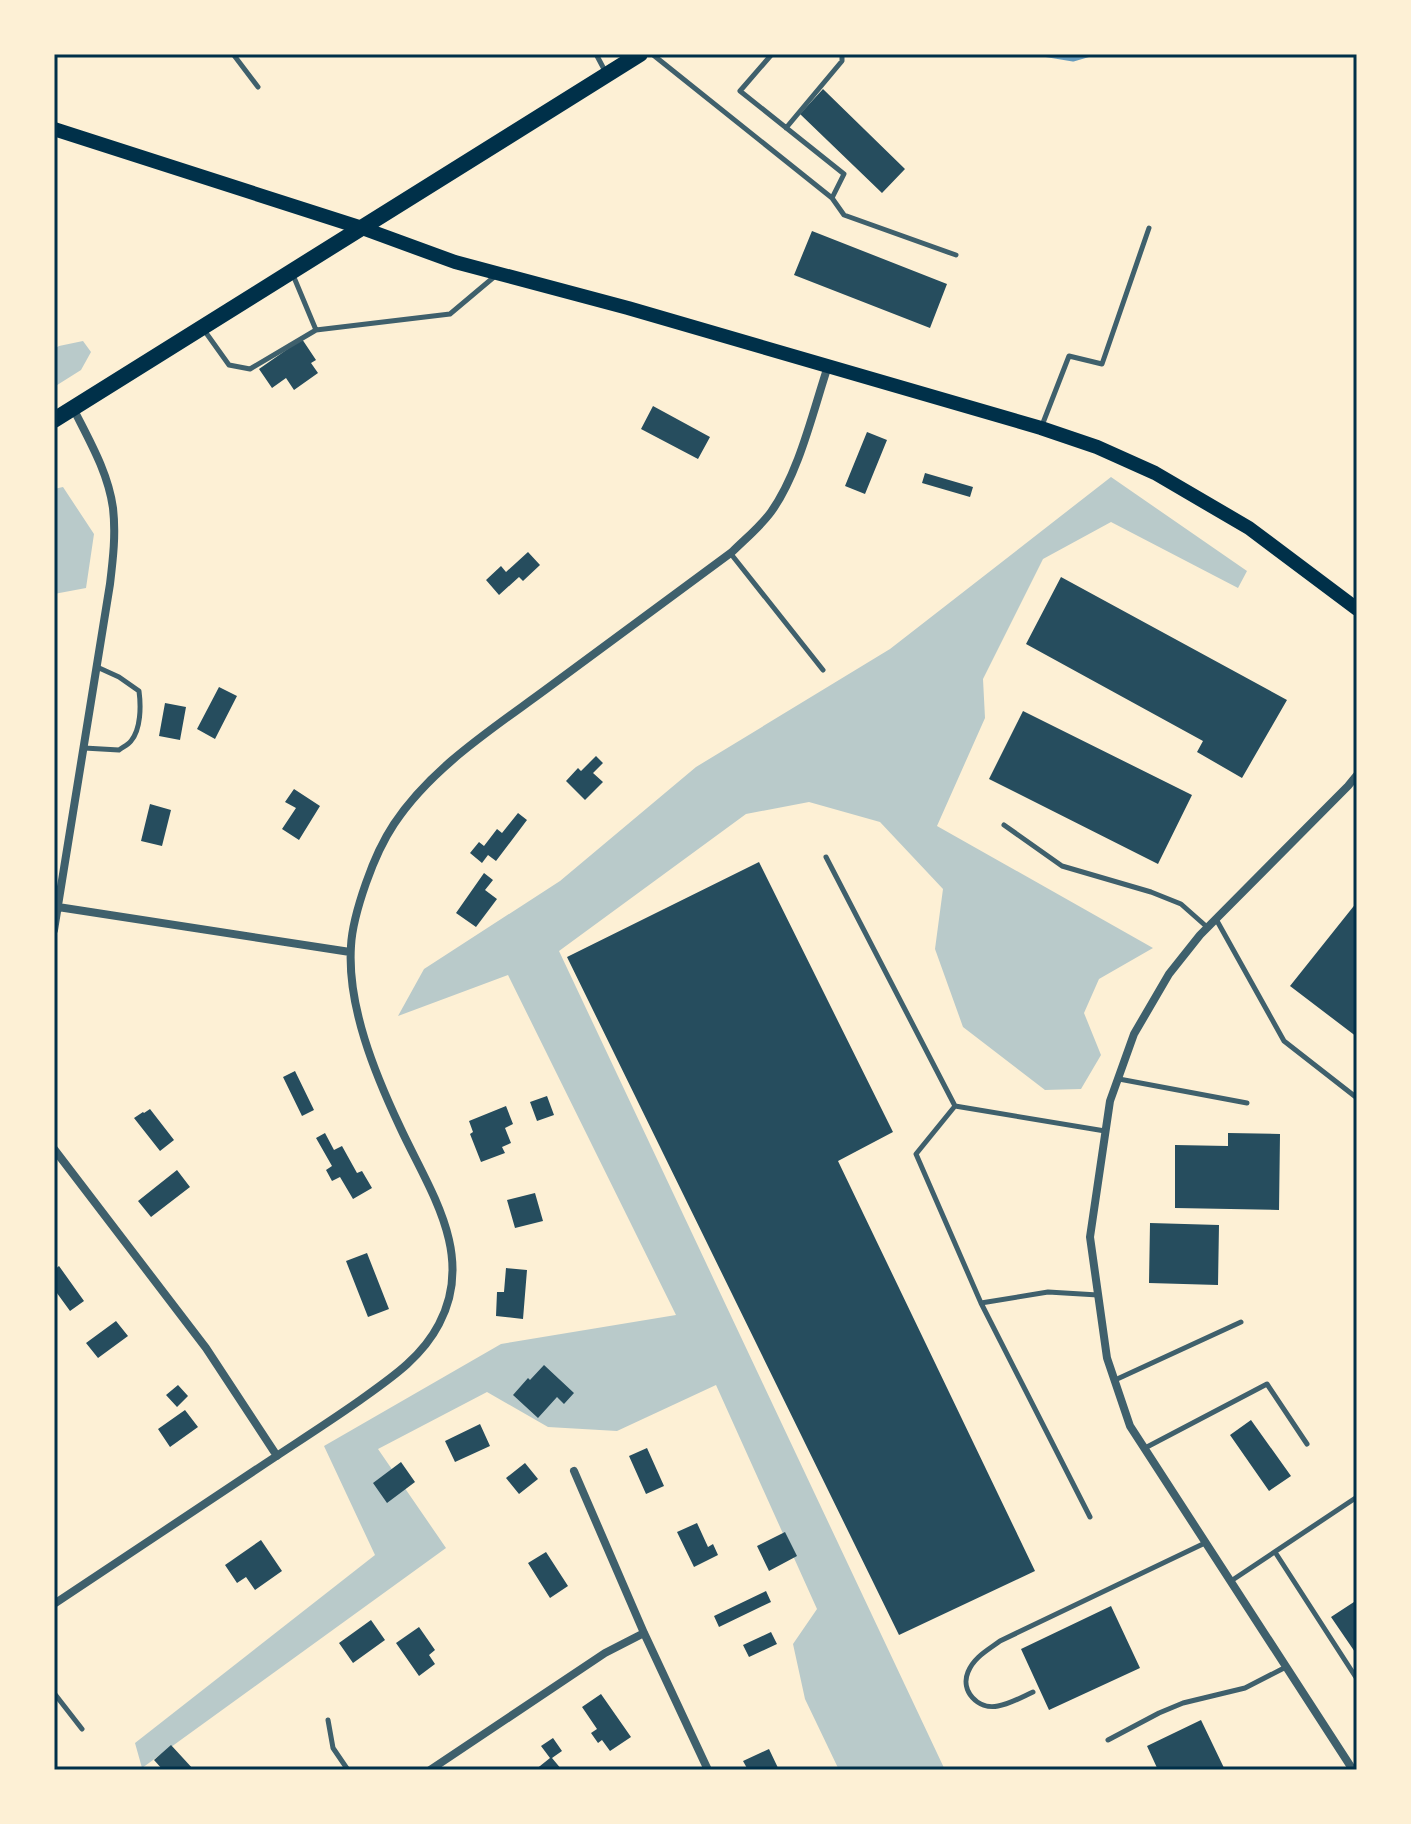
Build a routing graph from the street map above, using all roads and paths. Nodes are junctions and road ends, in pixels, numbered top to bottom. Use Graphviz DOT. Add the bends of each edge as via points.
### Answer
graph roads {
  1 [pos="233,54"];
  2 [pos="596,54"];
  3 [pos="640,54"];
  4 [pos="652,54"];
  5 [pos="772,54"];
  6 [pos="842,54"];
  7 [pos="607,75"];
  8 [pos="258,87"];
  9 [pos="786,128"];
  10 [pos="54,129"];
  11 [pos="832,198"];
  12 [pos="362,228"];
  13 [pos="1149,228"];
  14 [pos="956,255"];
  15 [pos="291,272"];
  16 [pos="498,273"];
  17 [pos="202,328"];
  18 [pos="316,330"];
  19 [pos="828,366"];
  20 [pos="73,408"];
  21 [pos="54,420"];
  22 [pos="1041,428"];
  23 [pos="731,553"];
  24 [pos="1357,609"];
  25 [pos="97,667"];
  26 [pos="823,670"];
  27 [pos="84,748"];
  28 [pos="1357,775"];
  29 [pos="1004,825"];
  30 [pos="826,857"];
  31 [pos="58,907"];
  32 [pos="1216,918"];
  33 [pos="1207,927"];
  34 [pos="54,930"];
  35 [pos="350,952"];
  36 [pos="1118,1079"];
  37 [pos="1357,1098"];
  38 [pos="1247,1103"];
  39 [pos="955,1106"];
  40 [pos="1105,1131"];
  41 [pos="54,1149"];
  42 [pos="1098,1295"];
  43 [pos="981,1303"];
  44 [pos="1241,1322"];
  45 [pos="1115,1380"];
  46 [pos="1307,1444"];
  47 [pos="1145,1448"];
  48 [pos="277,1456"];
  49 [pos="574,1471"];
  50 [pos="1357,1497"];
  51 [pos="1090,1517"];
  52 [pos="1206,1542"];
  53 [pos="1275,1552"];
  54 [pos="1231,1581"];
  55 [pos="54,1604"];
  56 [pos="644,1633"];
  57 [pos="1286,1667"];
  58 [pos="1357,1679"];
  59 [pos="1033,1692"];
  60 [pos="54,1693"];
  61 [pos="328,1720"];
  62 [pos="82,1729"];
  63 [pos="1108,1740"];
  64 [pos="348,1770"];
  65 [pos="430,1770"];
  66 [pos="708,1770"];
  67 [pos="1353,1770"];
  1 -- 8 [label="lane"];
  2 -- 7 [label="lane"];
  3 -- 7 [label="main road"];
  4 -- 11 [label="lane"];
  5 -- 9 [label="lane" via="740,91"];
  6 -- 9 [label="lane" via="842,61"];
  7 -- 12 [label="main road"];
  9 -- 11 [label="lane" via="844,174"];
  10 -- 12 [label="main road"];
  11 -- 14 [label="lane" via="844,215"];
  12 -- 15 [label="main road"];
  12 -- 16 [label="main road"];
  13 -- 22 [label="lane" via="1102,364 1069,356"];
  15 -- 17 [label="main road"];
  15 -- 18 [label="lane"];
  16 -- 18 [label="lane" via="450,314"];
  16 -- 19 [label="main road"];
  17 -- 18 [label="lane" via="229,365 250,369"];
  17 -- 20 [label="main road"];
  19 -- 22 [label="main road"];
  19 -- 23 [label="street" via="781,496"];
  20 -- 21 [label="main road"];
  20 -- 25 [label="street" via="98,457 113,506 113,559"];
  22 -- 24 [label="main road" via="1155,473 1249,528"];
  23 -- 26 [label="lane"];
  23 -- 35 [label="street" via="476,741 415,796 394,823 370,871"];
  25 -- 27 [label="street"];
  25 -- 27 [label="lane" via="139,691 137,728 119,750"];
  27 -- 31 [label="street"];
  28 -- 32 [label="street"];
  29 -- 33 [label="lane" via="1062,866 1181,904"];
  30 -- 39 [label="lane"];
  31 -- 34 [label="street"];
  31 -- 35 [label="street"];
  32 -- 33 [label="street"];
  32 -- 37 [label="lane" via="1284,1041"];
  33 -- 36 [label="street" via="1169,974 1134,1034"];
  35 -- 48 [label="street" via="367,1048 445,1225 453,1283 442,1319 414,1359"];
  36 -- 38 [label="lane"];
  36 -- 40 [label="street"];
  39 -- 40 [label="lane"];
  39 -- 43 [label="lane" via="916,1154"];
  40 -- 42 [label="street" via="1090,1237"];
  41 -- 48 [label="street" via="206,1348"];
  42 -- 43 [label="lane" via="1048,1292"];
  42 -- 45 [label="street"];
  43 -- 51 [label="lane"];
  44 -- 45 [label="lane"];
  45 -- 47 [label="street" via="1130,1426"];
  46 -- 47 [label="lane" via="1267,1384"];
  47 -- 52 [label="street"];
  48 -- 55 [label="street"];
  49 -- 56 [label="street"];
  50 -- 53 [label="lane"];
  52 -- 54 [label="street"];
  52 -- 59 [label="lane" via="1000,1641 977,1657 967,1673 970,1695 986,1707"];
  53 -- 54 [label="lane"];
  53 -- 58 [label="lane"];
  54 -- 57 [label="street"];
  56 -- 65 [label="street" via="605,1653"];
  56 -- 66 [label="street"];
  57 -- 63 [label="lane" via="1245,1688 1183,1703"];
  57 -- 67 [label="street"];
  60 -- 62 [label="lane"];
  61 -- 64 [label="lane" via="333,1748"];
}
